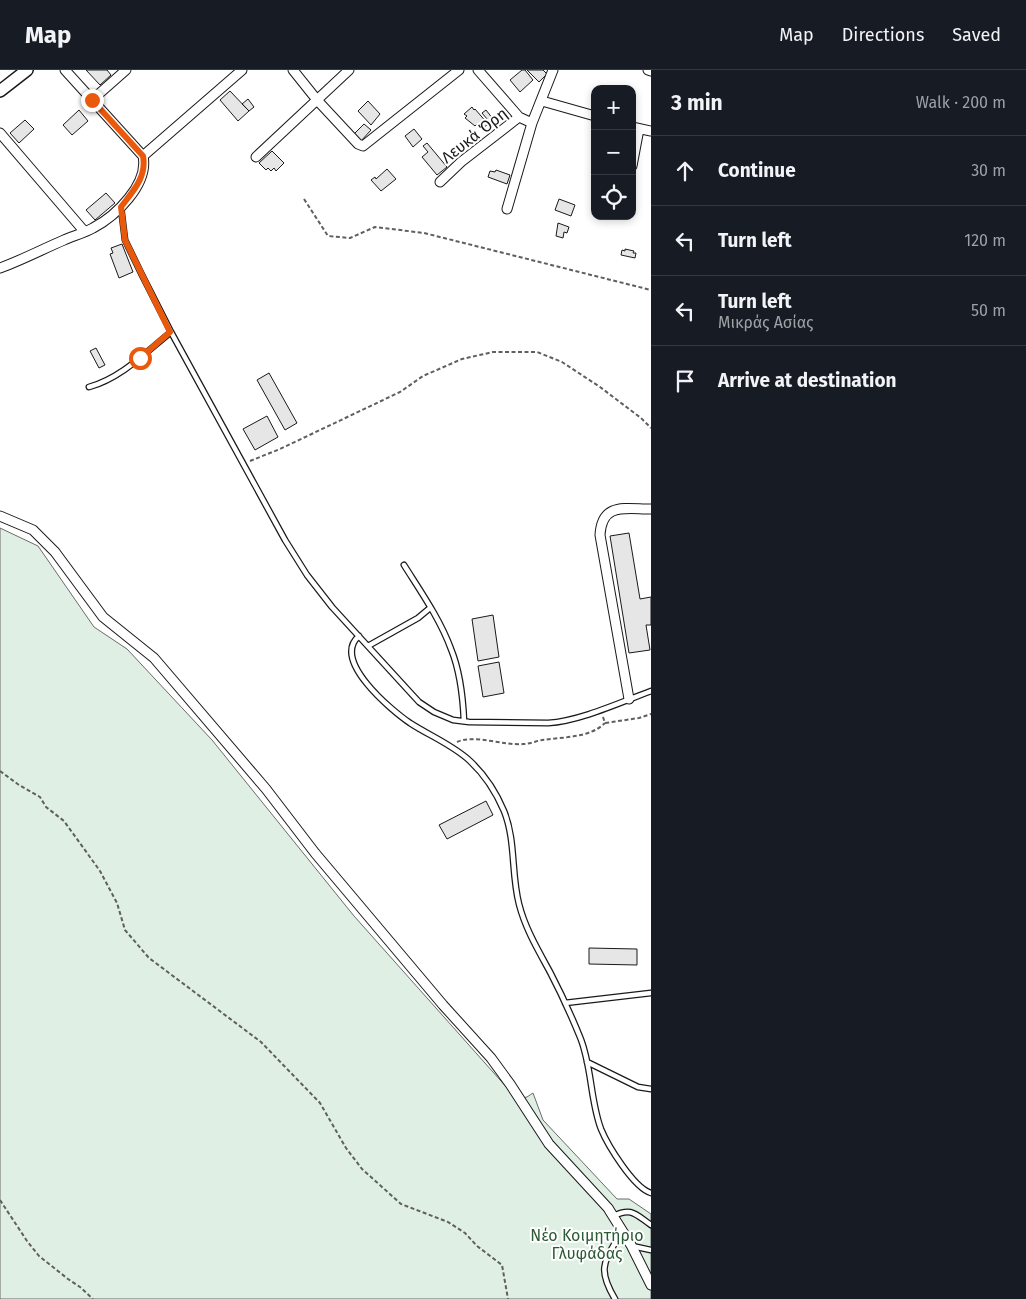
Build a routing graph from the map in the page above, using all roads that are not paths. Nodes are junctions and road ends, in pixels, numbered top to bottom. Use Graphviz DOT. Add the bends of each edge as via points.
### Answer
graph roads {
  1 [pos="27,70"];
  2 [pos="65,70"];
  3 [pos="126,70"];
  4 [pos="242,70"];
  5 [pos="293,70"];
  6 [pos="349,70"];
  7 [pos="459,70"];
  8 [pos="478,70"];
  9 [pos="553,70"];
  10 [pos="0,91"];
  11 [pos="92,100"];
  12 [pos="317,100"];
  13 [pos="542,101"];
  14 [pos="591,115"];
  15 [pos="519,117"];
  16 [pos="532,122"];
  17 [pos="636,128"];
  18 [pos="651,131"];
  19 [pos="0,133"];
  20 [pos="143,156"];
  21 [pos="256,157"];
  22 [pos="440,182"];
  23 [pos="121,207"];
  24 [pos="507,209"];
  25 [pos="84,231"];
  26 [pos="0,256"];
  27 [pos="3,266"];
  28 [pos="170,332"];
  29 [pos="89,387"];
  30 [pos="651,509"];
  31 [pos="0,516"];
  32 [pos="404,565"];
  33 [pos="430,608"];
  34 [pos="359,636"];
  35 [pos="368,646"];
  36 [pos="651,691"];
  37 [pos="629,699"];
  38 [pos="464,721"];
  39 [pos="651,994"];
  40 [pos="565,1002"];
  41 [pos="587,1062"];
  42 [pos="651,1089"];
  43 [pos="651,1194"];
  44 [pos="613,1216"];
  45 [pos="651,1225"];
  46 [pos="622,1231"];
  47 [pos="631,1245"];
  48 [pos="651,1250"];
  49 [pos="651,1284"];
  50 [pos="615,1299"];
  1 -- 10 [label="street"];
  2 -- 11 [label="street"];
  3 -- 11 [label="street"];
  4 -- 20 [label="street"];
  5 -- 12 [label="street"];
  6 -- 12 [label="street"];
  7 -- 12 [label="street" via="363,146"];
  8 -- 15 [label="street"];
  9 -- 13 [label="street, Λευκά Όρη"];
  11 -- 20 [label="street"];
  12 -- 21 [label="street"];
  13 -- 14 [label="street"];
  13 -- 16 [label="street, Λευκά Όρη"];
  15 -- 16 [label="street, Λευκά Όρη"];
  15 -- 22 [label="street, Λευκά Όρη" via="460,162"];
  16 -- 24 [label="street"];
  17 -- 18 [label="street"];
  19 -- 25 [label="street"];
  20 -- 23 [label="street" via="143,174"];
  23 -- 25 [label="street"];
  23 -- 28 [label="lane" via="125,240"];
  25 -- 27 [label="street"];
  26 -- 27 [label="street"];
  28 -- 29 [label="lane" via="123,371"];
  28 -- 34 [label="lane" via="307,575"];
  30 -- 37 [label="street" via="615,509 608,512 600,525"];
  31 -- 44 [label="street" via="34,530 55,552 103,617 154,658 443,1005 491,1058 549,1144"];
  32 -- 33 [label="lane"];
  33 -- 35 [label="lane"];
  33 -- 38 [label="lane" via="452,651"];
  34 -- 35 [label="lane"];
  34 -- 40 [label="lane" via="351,646 351,655 354,667 364,680 410,723 470,761 497,797 510,830 515,885 525,922"];
  35 -- 38 [label="lane" via="418,702 452,720"];
  36 -- 37 [label="lane"];
  37 -- 38 [label="lane" via="556,722"];
  39 -- 40 [label="lane"];
  40 -- 41 [label="lane"];
  41 -- 42 [label="lane" via="638,1087"];
  41 -- 43 [label="lane" via="601,1129 622,1165"];
  44 -- 45 [label="lane" via="632,1211"];
  44 -- 46 [label="street"];
  46 -- 47 [label="street"];
  46 -- 50 [label="lane" via="604,1267 605,1279"];
  47 -- 48 [label="lane"];
  47 -- 49 [label="street"];
}
